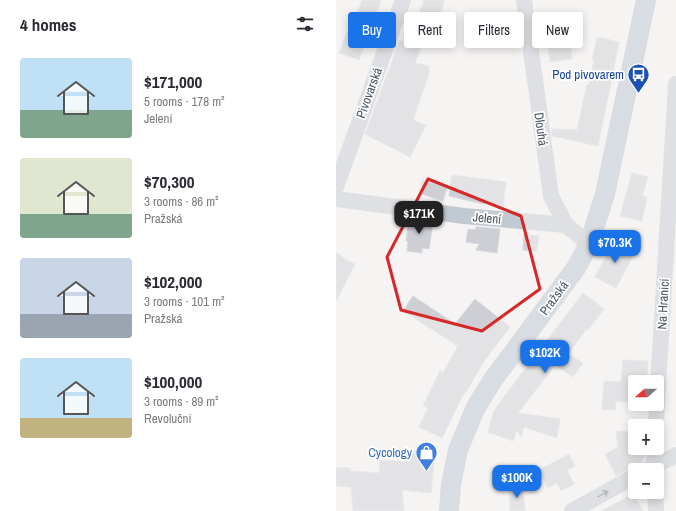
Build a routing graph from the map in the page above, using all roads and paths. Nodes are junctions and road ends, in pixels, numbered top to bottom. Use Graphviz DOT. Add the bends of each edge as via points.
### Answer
graph roads {
  1 [pos="403,0"];
  2 [pos="524,0"];
  3 [pos="646,0"];
  4 [pos="676,84"];
  5 [pos="336,187"];
  6 [pos="336,199"];
  7 [pos="566,225"];
  8 [pos="589,244"];
  9 [pos="659,375"];
  10 [pos="676,455"];
  11 [pos="662,463"];
  12 [pos="628,480"];
  13 [pos="655,499"];
  14 [pos="449,511"];
  15 [pos="572,511"];
  16 [pos="656,511"];
  1 -- 5 [label="street, Pivovarská"];
  2 -- 7 [label="street, Dlouhá" via="551,196"];
  3 -- 8 [label="main road, Pražská" via="605,194"];
  4 -- 9 [label="street, Na Hranici"];
  6 -- 7 [label="street, Jelení" via="464,216"];
  7 -- 8 [label="street, Dlouhá"];
  8 -- 14 [label="main road, Pražská" via="576,268 474,410 458,450"];
  10 -- 11 [label="street"];
  15 -- 12 [label="street, one-way"];
  13 -- 16 [label="street"];
}
